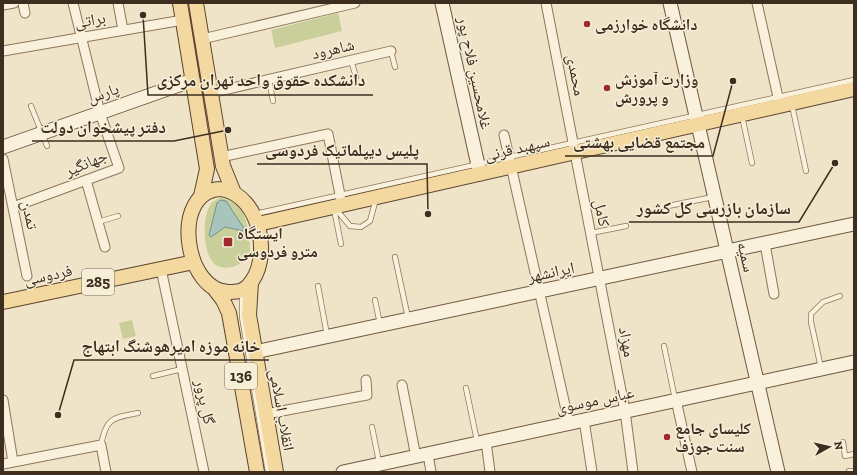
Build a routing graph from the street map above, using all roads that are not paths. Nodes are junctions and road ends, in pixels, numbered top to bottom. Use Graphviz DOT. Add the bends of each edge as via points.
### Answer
graph roads {
  1 [pos="14,3"];
  2 [pos="23,3"];
  3 [pos="74,3"];
  4 [pos="118,3"];
  5 [pos="180,3"];
  6 [pos="185,3"];
  7 [pos="191,3"];
  8 [pos="196,3"];
  9 [pos="355,3"];
  10 [pos="442,3"];
  11 [pos="546,3"];
  12 [pos="670,3"];
  13 [pos="757,3"];
  14 [pos="3,5"];
  15 [pos="25,13"];
  16 [pos="183,20"];
  17 [pos="123,30"];
  18 [pos="82,37"];
  19 [pos="202,39"];
  20 [pos="3,51"];
  21 [pos="391,51"];
  22 [pos="351,60"];
  23 [pos="395,67"];
  24 [pos="356,77"];
  25 [pos="193,80"];
  26 [pos="269,80"];
  27 [pos="854,80"];
  28 [pos="854,89"];
  29 [pos="211,93"];
  30 [pos="834,94"];
  31 [pos="854,100"];
  32 [pos="273,101"];
  33 [pos="783,102"];
  34 [pos="31,106"];
  35 [pos="100,113"];
  36 [pos="742,115"];
  37 [pos="697,120"];
  38 [pos="42,133"];
  39 [pos="504,135"];
  40 [pos="47,146"];
  41 [pos="3,147"];
  42 [pos="574,148"];
  43 [pos="3,159"];
  44 [pos="222,161"];
  45 [pos="511,162"];
  46 [pos="752,163"];
  47 [pos="207,169"];
  48 [pos="479,169"];
  49 [pos="806,171"];
  50 [pos="86,180"];
  51 [pos="234,193"];
  52 [pos="201,196"];
  53 [pos="715,196"];
  54 [pos="376,198"];
  55 [pos="339,202"];
  56 [pos="668,206"];
  57 [pos="13,207"];
  58 [pos="118,216"];
  59 [pos="256,220"];
  60 [pos="98,222"];
  61 [pos="854,224"];
  62 [pos="626,226"];
  63 [pos="591,233"];
  64 [pos="341,244"];
  65 [pos="764,244"];
  66 [pos="105,247"];
  67 [pos="728,252"];
  68 [pos="395,257"];
  69 [pos="190,258"];
  70 [pos="161,269"];
  71 [pos="27,276"];
  72 [pos="600,279"];
  73 [pos="212,285"];
  74 [pos="247,286"];
  75 [pos="318,286"];
  76 [pos="225,292"];
  77 [pos="540,292"];
  78 [pos="774,294"];
  79 [pos="840,296"];
  80 [pos="375,300"];
  81 [pos="3,302"];
  82 [pos="409,319"];
  83 [pos="380,325"];
  84 [pos="327,336"];
  85 [pos="664,346"];
  86 [pos="255,352"];
  87 [pos="854,362"];
  88 [pos="182,369"];
  89 [pos="821,369"];
  90 [pos="154,376"];
  91 [pos="366,380"];
  92 [pos="758,383"];
  93 [pos="402,384"];
  94 [pos="466,388"];
  95 [pos="3,400"];
  96 [pos="676,400"];
  97 [pos="626,411"];
  98 [pos="138,412"];
  99 [pos="266,414"];
  100 [pos="584,420"];
  101 [pos="569,423"];
  102 [pos="372,427"];
  103 [pos="481,442"];
  104 [pos="843,442"];
  105 [pos="101,445"];
  106 [pos="854,454"];
  107 [pos="422,455"];
  108 [pos="13,462"];
  109 [pos="3,464"];
  110 [pos="379,464"];
  111 [pos="854,471"];
  112 [pos="106,472"];
  113 [pos="204,472"];
  114 [pos="257,472"];
  115 [pos="263,472"];
  116 [pos="268,472"];
  117 [pos="276,472"];
  118 [pos="343,472"];
  119 [pos="431,472"];
  120 [pos="490,472"];
  121 [pos="592,472"];
  122 [pos="633,472"];
  123 [pos="692,472"];
  124 [pos="778,472"];
  125 [pos="849,472"];
  1 -- 14 [label="street"];
  2 -- 15 [label="street"];
  3 -- 18 [label="street"];
  4 -- 17 [label="street"];
  5 -- 16 [label="main road"];
  6 -- 47 [label="lane" via="211,161"];
  7 -- 44 [label="lane" via="217,159"];
  8 -- 19 [label="main road"];
  9 -- 19 [label="street"];
  10 -- 48 [label="main road, غلامحسین فلاح‌ پور"];
  11 -- 42 [label="street, محمدی"];
  12 -- 37 [label="main road, سمیه"];
  13 -- 33 [label="street"];
  16 -- 17 [label="street, براتی"];
  16 -- 25 [label="main road"];
  17 -- 18 [label="street, براتی"];
  18 -- 20 [label="street, براتی"];
  18 -- 35 [label="street"];
  19 -- 29 [label="main road"];
  21 -- 22 [label="street, شاهرود"];
  21 -- 23 [label="lane"];
  22 -- 24 [label="lane"];
  22 -- 26 [label="street, شاهرود"];
  25 -- 35 [label="main road, پارس"];
  25 -- 47 [label="main road"];
  26 -- 29 [label="street, شاهرود"];
  26 -- 32 [label="lane"];
  27 -- 33 [label="lane"];
  28 -- 30 [label="main road, سپهبد قرنی"];
  29 -- 44 [label="main road"];
  30 -- 31 [label="main road"];
  30 -- 33 [label="main road, سپهبد قرنی"];
  33 -- 36 [label="main road, سپهبد قرنی"];
  33 -- 37 [label="lane"];
  33 -- 49 [label="lane"];
  34 -- 38 [label="lane"];
  35 -- 38 [label="main road, پارس"];
  35 -- 50 [label="street, جهانگیر" via="119,168"];
  36 -- 37 [label="main road, سپهبد قرنی"];
  36 -- 46 [label="lane"];
  37 -- 42 [label="main road, سپهبد قرنی"];
  37 -- 53 [label="main road, سمیه"];
  38 -- 40 [label="lane"];
  38 -- 41 [label="main road, پارس"];
  39 -- 45 [label="street"];
  42 -- 45 [label="main road, سپهبد قرنی"];
  42 -- 63 [label="street, کامل"];
  43 -- 57 [label="street, تمدن"];
  44 -- 51 [label="main road"];
  44 -- 55 [label="street" via="328,134"];
  45 -- 48 [label="main road, سپهبد قرنی"];
  45 -- 77 [label="street"];
  47 -- 52 [label="main road"];
  48 -- 54 [label="main road, سپهبد قرنی"];
  48 -- 55 [label="lane"];
  50 -- 57 [label="street, جهانگیر"];
  50 -- 60 [label="street"];
  51 -- 52 [label="main road" via="217,189"];
  51 -- 59 [label="main road" via="244,202"];
  52 -- 69 [label="main road" via="193,208 190,222"];
  53 -- 56 [label="lane"];
  53 -- 67 [label="main road, سمیه"];
  54 -- 55 [label="main road, سپهبد قرنی"];
  54 -- 55 [label="lane" via="370,221 361,227 350,226"];
  55 -- 59 [label="main road, سپهبد قرنی"];
  55 -- 64 [label="lane"];
  57 -- 71 [label="street, تمدن"];
  58 -- 60 [label="lane"];
  59 -- 74 [label="main road" via="260,254 256,271"];
  60 -- 66 [label="street"];
  61 -- 65 [label="main road, ایرانشهر"];
  62 -- 63 [label="lane"];
  63 -- 72 [label="street, کامل"];
  65 -- 67 [label="main road, ایرانشهر"];
  65 -- 78 [label="street"];
  67 -- 72 [label="main road, ایرانشهر"];
  67 -- 92 [label="main road, سمیه"];
  68 -- 82 [label="lane"];
  69 -- 70 [label="main road, فردوسی / 285"];
  69 -- 73 [label="main road"];
  70 -- 81 [label="main road, فردوسی / 285"];
  70 -- 88 [label="street, گل پرور"];
  72 -- 77 [label="main road, ایرانشهر"];
  72 -- 97 [label="street, مهزاد"];
  73 -- 76 [label="main road"];
  73 -- 114 [label="main road, 136" via="224,300 229,313"];
  74 -- 76 [label="main road"];
  74 -- 86 [label="main road, انقلاب اسلامی / 136"];
  74 -- 116 [label="lane" via="242,317"];
  75 -- 84 [label="lane"];
  76 -- 115 [label="lane" via="236,318"];
  77 -- 82 [label="main road, ایرانشهر"];
  77 -- 101 [label="street"];
  79 -- 89 [label="lane" via="823,302 811,314"];
  80 -- 83 [label="lane"];
  82 -- 83 [label="main road, ایرانشهر"];
  83 -- 84 [label="main road, ایرانشهر"];
  84 -- 86 [label="main road, ایرانشهر"];
  85 -- 96 [label="lane"];
  86 -- 99 [label="main road, انقلاب اسلامی / 136"];
  87 -- 89 [label="main road, عباس موسوی"];
  88 -- 90 [label="lane"];
  88 -- 113 [label="street, گل پرور"];
  89 -- 92 [label="main road, عباس موسوی"];
  91 -- 99 [label="street" via="367,395"];
  92 -- 96 [label="main road, عباس موسوی"];
  92 -- 124 [label="main road, سمیه"];
  93 -- 107 [label="street"];
  94 -- 103 [label="lane"];
  95 -- 108 [label="street"];
  96 -- 97 [label="main road, عباس موسوی"];
  96 -- 123 [label="street"];
  97 -- 100 [label="main road, عباس موسوی"];
  97 -- 122 [label="street, مهزاد"];
  98 -- 105 [label="lane" via="116,418 108,424 104,429"];
  99 -- 117 [label="main road, انقلاب اسلامی / 136"];
  100 -- 101 [label="main road, عباس موسوی"];
  100 -- 121 [label="street"];
  101 -- 103 [label="main road, عباس موسوی"];
  102 -- 110 [label="lane"];
  103 -- 107 [label="main road, عباس موسوی"];
  103 -- 120 [label="street"];
  104 -- 106 [label="lane" via="845,456"];
  105 -- 108 [label="street"];
  105 -- 112 [label="street"];
  107 -- 110 [label="main road, عباس موسوی"];
  107 -- 119 [label="street"];
  108 -- 109 [label="street"];
  110 -- 118 [label="main road, عباس موسوی"];
  111 -- 125 [label="lane"];
}
